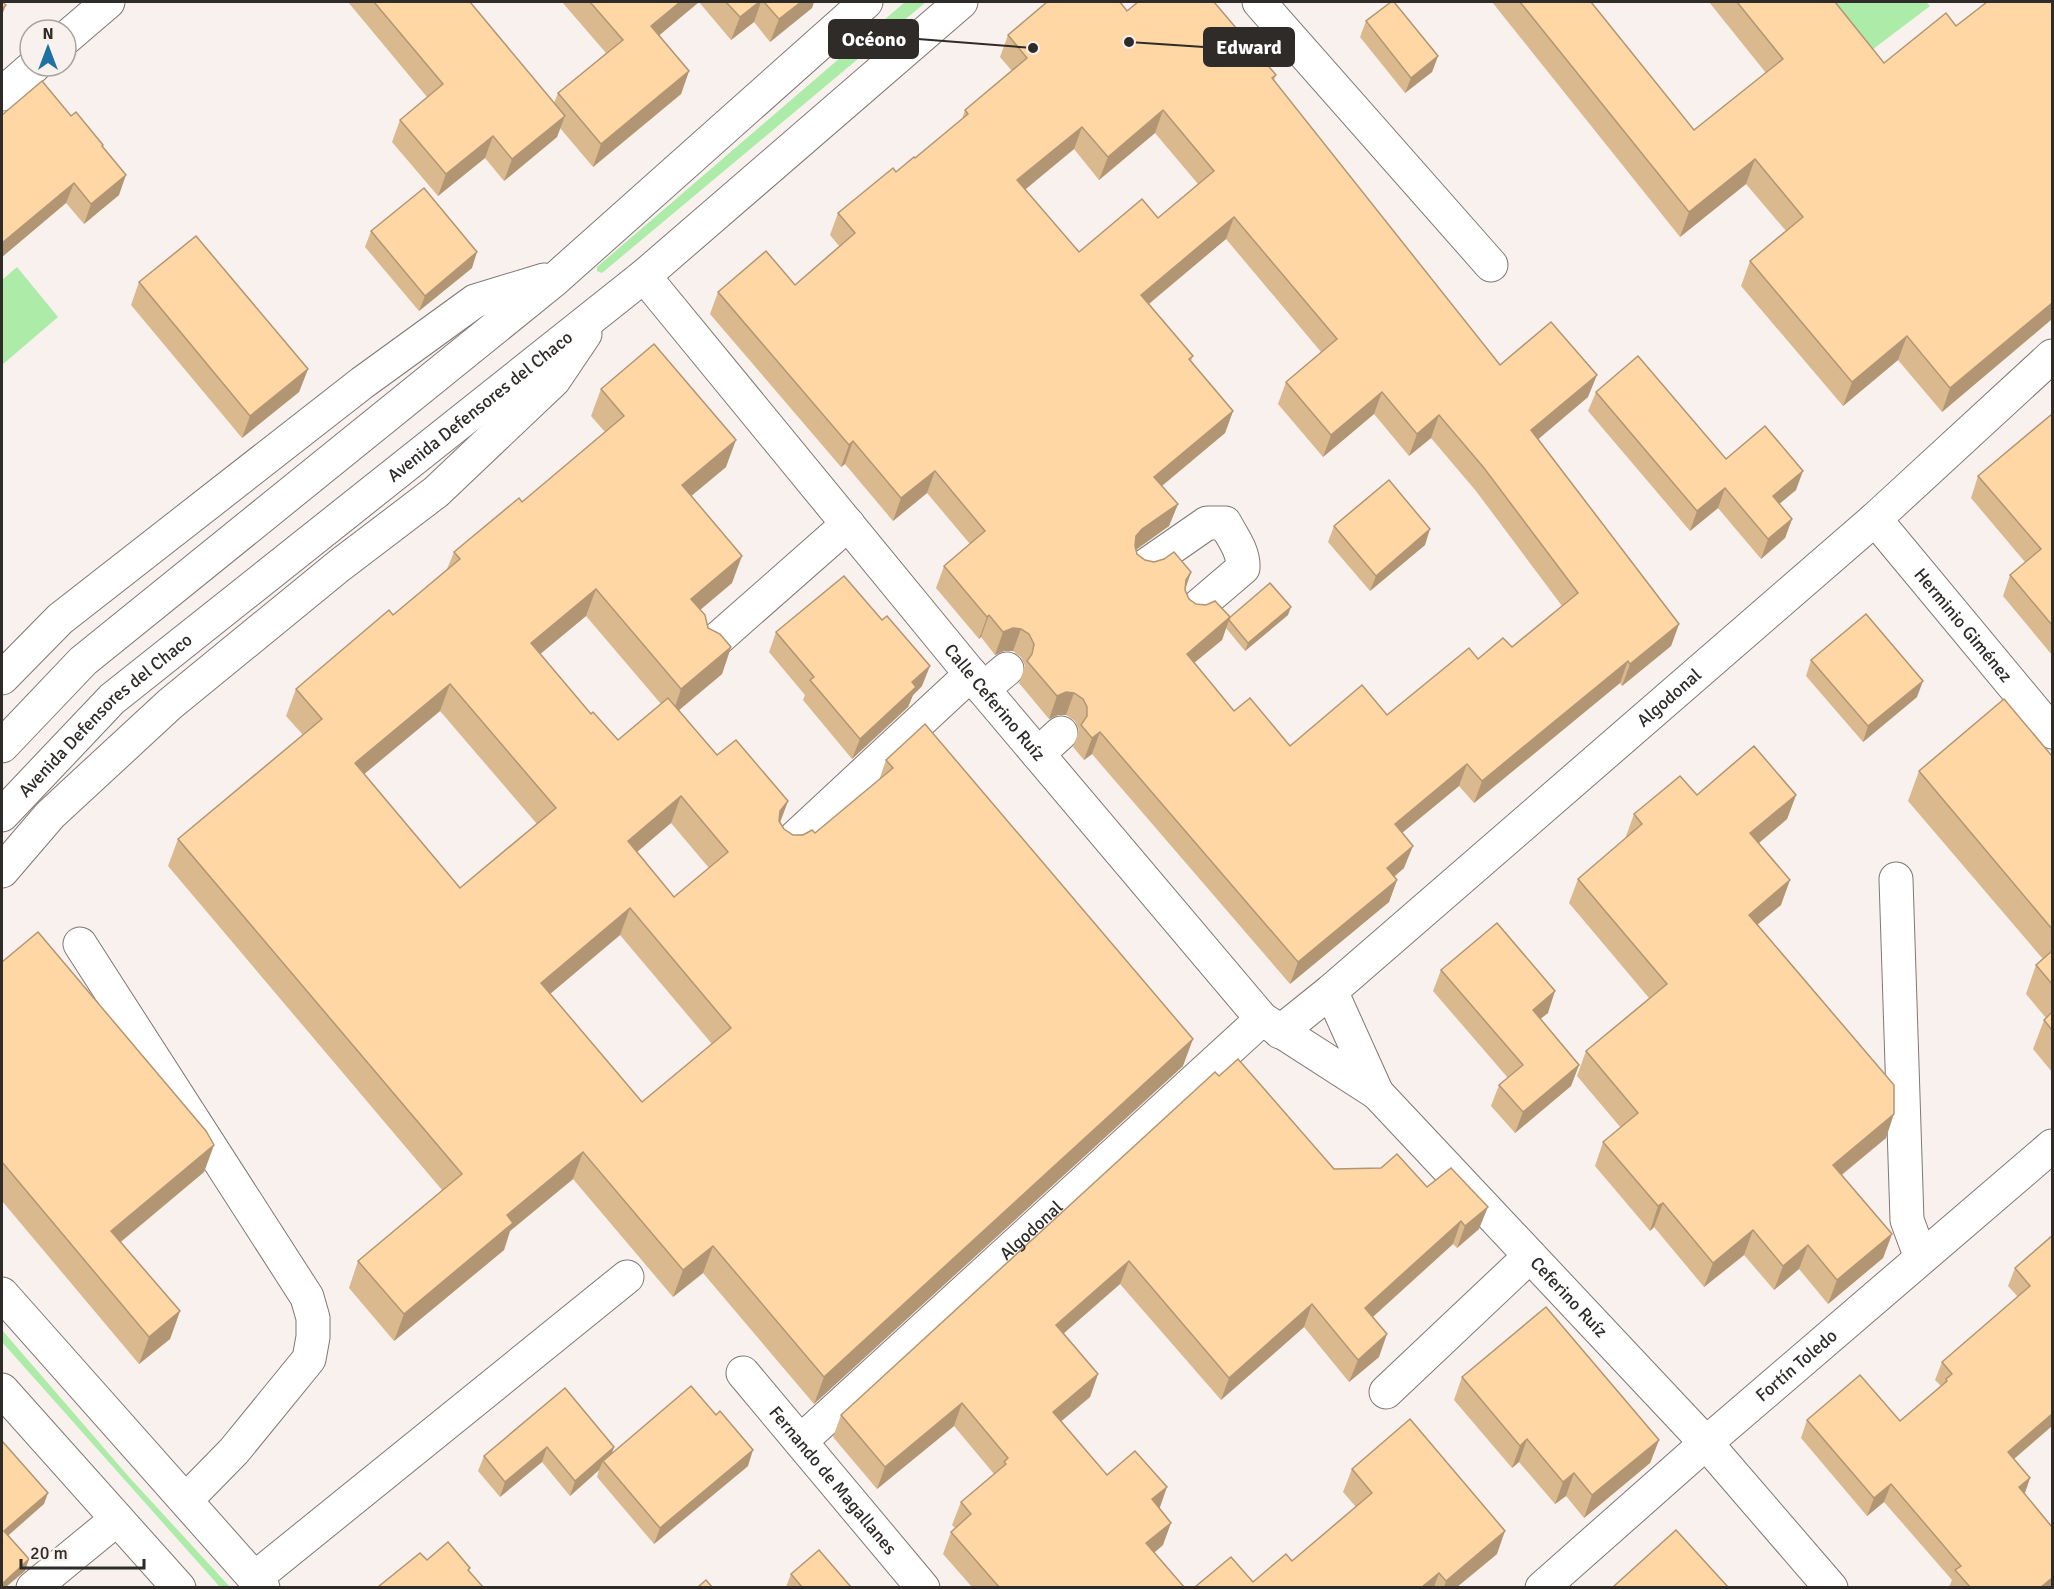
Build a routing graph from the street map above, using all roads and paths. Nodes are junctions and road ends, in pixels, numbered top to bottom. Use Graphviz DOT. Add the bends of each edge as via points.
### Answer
graph roads {
  1 [pos="108,2"];
  2 [pos="866,2"];
  3 [pos="962,2"];
  4 [pos="1259,2"];
  5 [pos="78,28"];
  6 [pos="20,78"];
  7 [pos="2,94"];
  8 [pos="1491,265"];
  9 [pos="644,276"];
  10 [pos="556,278"];
  11 [pos="599,311"];
  12 [pos="2052,356"];
  13 [pos="1875,519"];
  14 [pos="848,524"];
  15 [pos="1144,566"];
  16 [pos="1195,609"];
  17 [pos="713,643"];
  18 [pos="987,677"];
  19 [pos="2,678"];
  20 [pos="2052,732"];
  21 [pos="2,746"];
  22 [pos="2,815"];
  23 [pos="788,844"];
  24 [pos="2,872"];
  25 [pos="1896,879"];
  26 [pos="80,944"];
  27 [pos="1331,992"];
  28 [pos="1271,1026"];
  29 [pos="1377,1093"];
  30 [pos="2052,1146"];
  31 [pos="1530,1256"];
  32 [pos="1921,1258"];
  33 [pos="627,1278"];
  34 [pos="2,1294"];
  35 [pos="743,1373"];
  36 [pos="1386,1392"];
  37 [pos="4,1398"];
  38 [pos="801,1441"];
  39 [pos="1706,1443"];
  40 [pos="186,1500"];
  41 [pos="117,1519"];
  42 [pos="259,1583"];
  43 [pos="18,1586"];
  44 [pos="179,1587"];
  45 [pos="923,1587"];
  46 [pos="1542,1587"];
  47 [pos="1831,1587"];
  1 -- 5 [label="main road"];
  2 -- 10 [label="main road"];
  3 -- 9 [label="main road, Avenida Defensores del Chaco"];
  4 -- 8 [label="main road"];
  6 -- 7 [label="main road"];
  9 -- 11 [label="main road, Avenida Defensores del Chaco"];
  9 -- 14 [label="main road, Calle Ceferino Ruíz"];
  10 -- 19 [label="main road" via="475,301 362,383 60,619"];
  10 -- 21 [label="main road" via="83,661"];
  11 -- 22 [label="main road, Avenida Defensores del Chaco" via="112,699"];
  11 -- 24 [label="main road" via="554,380 436,492 170,704 50,815"];
  12 -- 13 [label="main road, Algodonal"];
  13 -- 20 [label="main road, Herminio Giménez"];
  13 -- 27 [label="main road, Algodonal"];
  14 -- 17 [label="main road"];
  14 -- 18 [label="main road, Calle Ceferino Ruíz"];
  15 -- 16 [label="main road" via="1207,523 1225,523 1240,551 1243,568"];
  18 -- 23 [label="main road"];
  18 -- 28 [label="main road, Calle Ceferino Ruíz" via="1049,744"];
  25 -- 32 [label="main road" via="1907,1220"];
  26 -- 40 [label="main road" via="307,1297 313,1318 309,1359 234,1451"];
  27 -- 28 [label="main road, Algodonal"];
  27 -- 29 [label="main road, Ceferino Ruíz"];
  28 -- 29 [label="main road, Calle Ceferino Ruíz"];
  28 -- 38 [label="main road, Algodonal"];
  29 -- 31 [label="main road, Ceferino Ruíz"];
  30 -- 32 [label="main road, Fortín Toledo"];
  31 -- 36 [label="main road"];
  31 -- 39 [label="main road, Ceferino Ruíz"];
  32 -- 39 [label="main road, Fortín Toledo"];
  33 -- 42 [label="main road"];
  34 -- 40 [label="main road"];
  35 -- 38 [label="main road, Fernando de Magallanes"];
  37 -- 41 [label="main road"];
  38 -- 45 [label="main road, Fernando de Magallanes"];
  39 -- 46 [label="main road, Fortín Toledo"];
  39 -- 47 [label="main road, Ceferino Ruíz"];
  40 -- 42 [label="main road"];
  41 -- 43 [label="main road"];
  41 -- 44 [label="main road"];
}
